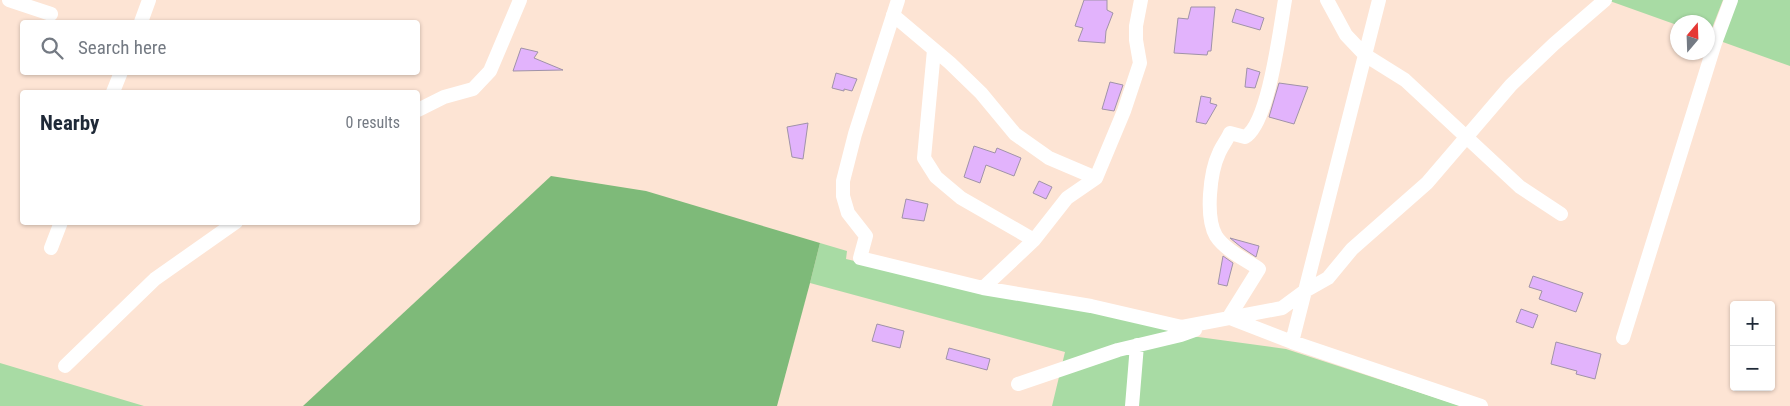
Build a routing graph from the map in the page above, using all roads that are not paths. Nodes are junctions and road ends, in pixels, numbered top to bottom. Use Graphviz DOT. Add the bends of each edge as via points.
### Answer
graph roads {
  1 [pos="9,0"];
  2 [pos="150,0"];
  3 [pos="520,0"];
  4 [pos="898,0"];
  5 [pos="1141,0"];
  6 [pos="1285,0"];
  7 [pos="1327,0"];
  8 [pos="1379,0"];
  9 [pos="1605,0"];
  10 [pos="1731,0"];
  11 [pos="51,14"];
  12 [pos="893,16"];
  13 [pos="142,20"];
  14 [pos="934,50"];
  15 [pos="1365,55"];
  16 [pos="120,75"];
  17 [pos="114,90"];
  18 [pos="420,109"];
  19 [pos="1468,137"];
  20 [pos="1096,178"];
  21 [pos="1561,214"];
  22 [pos="60,225"];
  23 [pos="232,225"];
  24 [pos="1034,240"];
  25 [pos="51,248"];
  26 [pos="983,288"];
  27 [pos="1304,291"];
  28 [pos="1229,317"];
  29 [pos="1623,338"];
  30 [pos="1292,342"];
  31 [pos="1137,345"];
  32 [pos="65,366"];
  33 [pos="1018,384"];
  34 [pos="1132,406"];
  35 [pos="1481,406"];
  1 -- 11 [label="street"];
  2 -- 13 [label="street"];
  3 -- 18 [label="street" via="490,71 473,89 444,97"];
  4 -- 12 [label="street"];
  5 -- 20 [label="street" via="1136,26 1140,64"];
  6 -- 28 [label="street" via="1273,74 1256,124 1245,136 1230,133 1214,169 1209,204 1216,237 1259,269"];
  7 -- 15 [label="street" via="1346,35"];
  8 -- 15 [label="street"];
  9 -- 19 [label="street" via="1511,85"];
  10 -- 29 [label="street"];
  12 -- 14 [label="street"];
  12 -- 26 [label="street" via="843,181 848,213 866,236 860,258"];
  14 -- 20 [label="street" via="981,92 1014,134 1049,158"];
  14 -- 24 [label="street" via="924,158 936,177 961,198"];
  15 -- 19 [label="street" via="1405,80"];
  15 -- 27 [label="street"];
  16 -- 17 [label="street"];
  19 -- 21 [label="street" via="1520,187"];
  19 -- 27 [label="street" via="1428,183 1352,249 1328,278"];
  20 -- 24 [label="street" via="1067,198"];
  22 -- 25 [label="street"];
  23 -- 32 [label="street" via="155,279"];
  24 -- 26 [label="street"];
  26 -- 28 [label="street" via="1092,306 1182,327"];
  27 -- 28 [label="street" via="1282,308"];
  27 -- 30 [label="street"];
  28 -- 30 [label="street"];
  28 -- 31 [label="street" via="1181,335"];
  30 -- 35 [label="street"];
  31 -- 33 [label="street"];
  31 -- 34 [label="street"];
}
